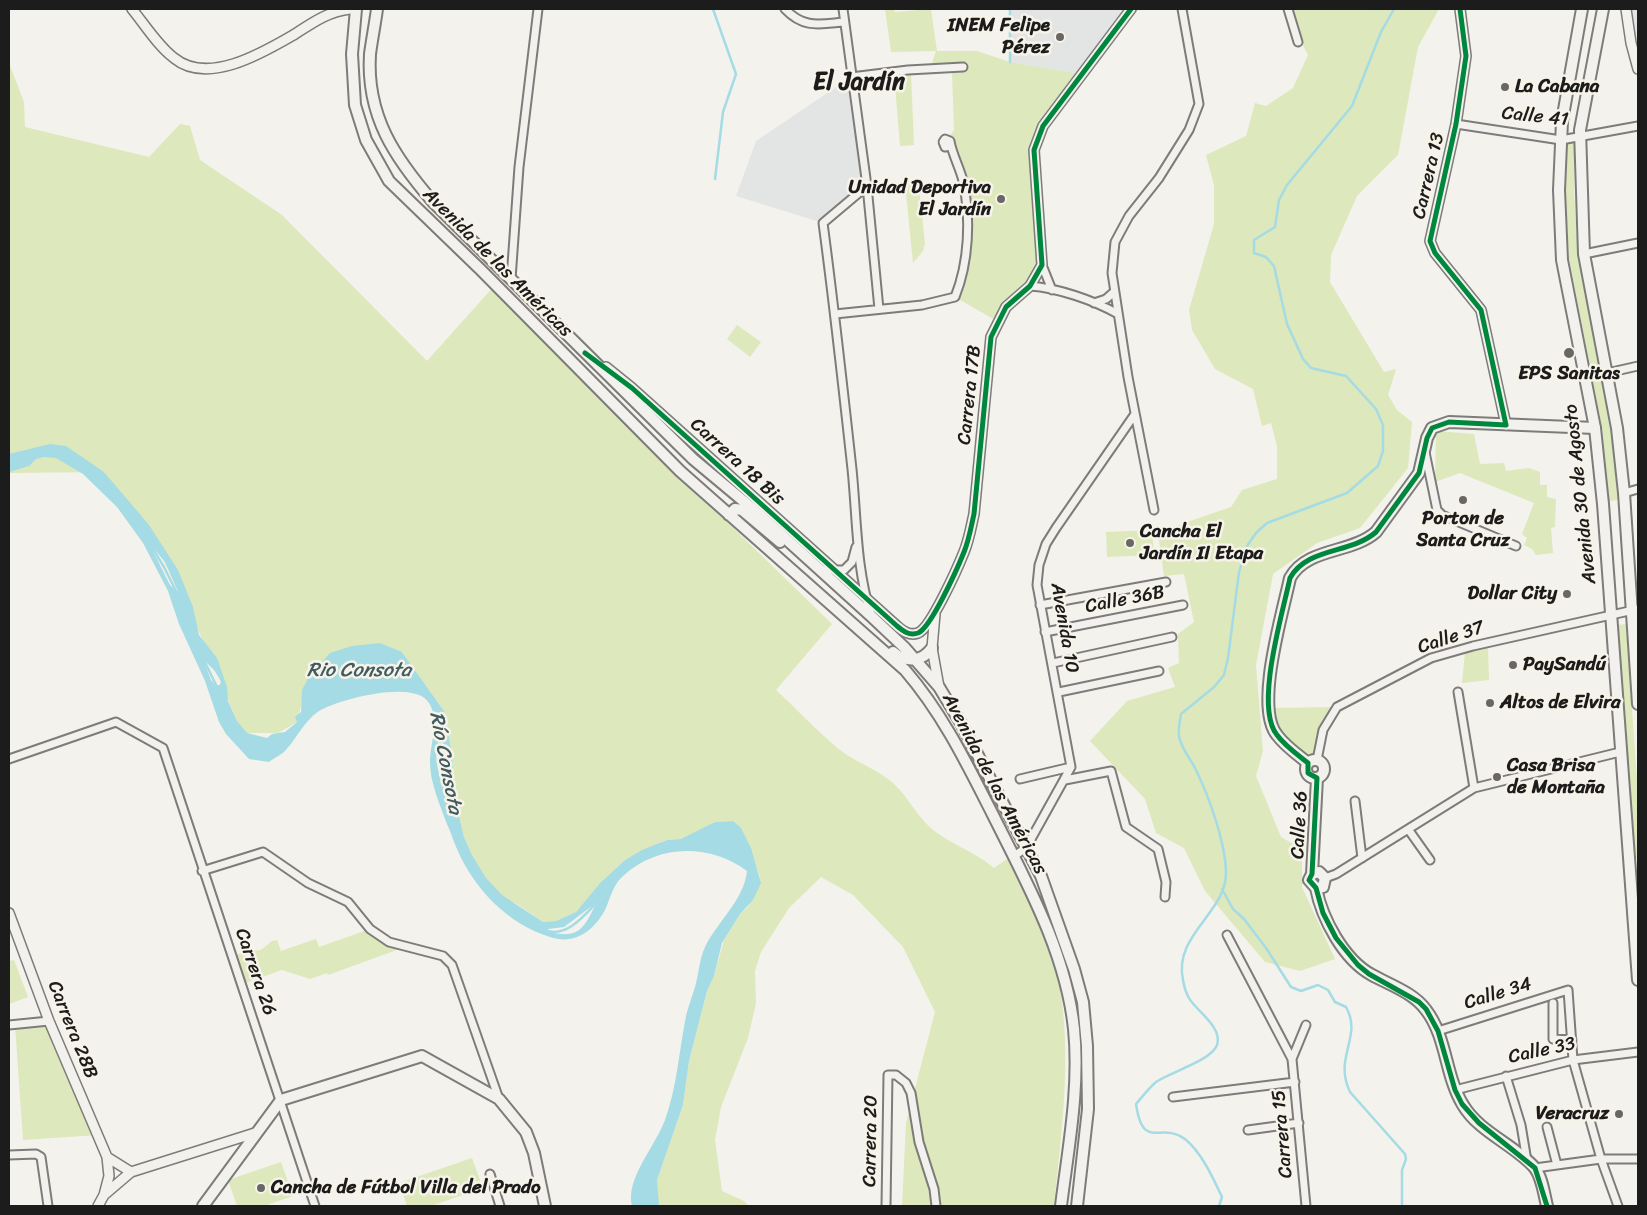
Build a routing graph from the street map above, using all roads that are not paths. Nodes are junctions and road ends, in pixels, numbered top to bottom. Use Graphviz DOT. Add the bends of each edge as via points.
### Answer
graph roads {
  1 [pos="132,9"];
  2 [pos="334,9"];
  3 [pos="350,9"];
  4 [pos="356,9"];
  5 [pos="377,9"];
  6 [pos="538,9"];
  7 [pos="786,9"];
  8 [pos="843,9"];
  9 [pos="1131,9"];
  10 [pos="1182,9"];
  11 [pos="1288,9"];
  12 [pos="1460,9"];
  13 [pos="1582,9"];
  14 [pos="1603,9"];
  15 [pos="1626,9"];
  16 [pos="326,15"];
  17 [pos="844,22"];
  18 [pos="1298,42"];
  19 [pos="963,68"];
  20 [pos="1638,69"];
  21 [pos="851,77"];
  22 [pos="1456,124"];
  23 [pos="1638,126"];
  24 [pos="1580,137"];
  25 [pos="1561,140"];
  26 [pos="950,146"];
  27 [pos="867,186"];
  28 [pos="1638,244"];
  29 [pos="1584,254"];
  30 [pos="1042,265"];
  31 [pos="481,270"];
  32 [pos="511,279"];
  33 [pos="1030,286"];
  34 [pos="1052,290"];
  35 [pos="1114,292"];
  36 [pos="1094,304"];
  37 [pos="879,309"];
  38 [pos="835,314"];
  39 [pos="1118,314"];
  40 [pos="585,353"];
  41 [pos="1638,366"];
  42 [pos="1607,373"];
  43 [pos="1135,414"];
  44 [pos="1506,425"];
  45 [pos="1595,428"];
  46 [pos="1424,450"];
  47 [pos="1638,489"];
  48 [pos="1624,492"];
  49 [pos="1154,510"];
  50 [pos="729,515"];
  51 [pos="857,542"];
  52 [pos="1516,546"];
  53 [pos="819,570"];
  54 [pos="835,571"];
  55 [pos="1166,582"];
  56 [pos="866,598"];
  57 [pos="1040,605"];
  58 [pos="1183,605"];
  59 [pos="1635,609"];
  60 [pos="935,611"];
  61 [pos="871,616"];
  62 [pos="1610,616"];
  63 [pos="859,630"];
  64 [pos="1045,632"];
  65 [pos="1172,637"];
  66 [pos="932,648"];
  67 [pos="916,660"];
  68 [pos="1053,663"];
  69 [pos="1159,671"];
  70 [pos="939,687"];
  71 [pos="1059,692"];
  72 [pos="1458,692"];
  73 [pos="1638,704"];
  74 [pos="1620,752"];
  75 [pos="9,759"];
  76 [pos="1313,762"];
  77 [pos="1071,767"];
  78 [pos="1317,778"];
  79 [pos="1020,779"];
  80 [pos="1065,780"];
  81 [pos="1474,788"];
  82 [pos="1355,801"];
  83 [pos="1408,828"];
  84 [pos="1026,848"];
  85 [pos="1014,856"];
  86 [pos="1362,858"];
  87 [pos="1634,859"];
  88 [pos="1430,860"];
  89 [pos="202,871"];
  90 [pos="1312,874"];
  91 [pos="1325,878"];
  92 [pos="1316,888"];
  93 [pos="1165,897"];
  94 [pos="9,913"];
  95 [pos="1228,935"];
  96 [pos="1638,980"];
  97 [pos="1553,1003"];
  98 [pos="50,1021"];
  99 [pos="1306,1025"];
  100 [pos="9,1026"];
  101 [pos="1438,1031"];
  102 [pos="1572,1040"];
  103 [pos="1638,1052"];
  104 [pos="1292,1059"];
  105 [pos="1573,1060"];
  106 [pos="1506,1076"];
  107 [pos="1295,1082"];
  108 [pos="1455,1090"];
  109 [pos="1172,1097"];
  110 [pos="499,1099"];
  111 [pos="281,1100"];
  112 [pos="1300,1123"];
  113 [pos="1547,1126"];
  114 [pos="1248,1130"];
  115 [pos="255,1133"];
  116 [pos="9,1155"];
  117 [pos="107,1157"];
  118 [pos="1600,1159"];
  119 [pos="1638,1159"];
  120 [pos="1531,1165"];
  121 [pos="1558,1165"];
  122 [pos="131,1172"];
  123 [pos="490,1174"];
  124 [pos="104,1196"];
  125 [pos="48,1206"];
  126 [pos="98,1206"];
  127 [pos="202,1206"];
  128 [pos="315,1206"];
  129 [pos="500,1206"];
  130 [pos="545,1206"];
  131 [pos="886,1206"];
  132 [pos="936,1206"];
  133 [pos="1062,1206"];
  134 [pos="1077,1206"];
  135 [pos="1306,1206"];
  136 [pos="1547,1206"];
  137 [pos="1618,1206"];
  1 -- 16 [label="street" via="174,59 188,66 207,68 244,62"];
  2 -- 16 [label="street"];
  3 -- 16 [label="street"];
  4 -- 31 [label="main road, Avenida de las Américas" via="352,80 355,105 366,140 389,180"];
  5 -- 32 [label="main road, Avenida de las Américas" via="370,54 370,80 385,136 406,170 433,202"];
  6 -- 32 [label="street" via="519,167"];
  7 -- 17 [label="street" via="807,24"];
  8 -- 17 [label="street"];
  9 -- 30 [label="street" via="1038,137 1034,150"];
  10 -- 35 [label="street" via="1198,104 1189,130 1159,178 1129,216 1115,242"];
  11 -- 18 [label="street"];
  12 -- 22 [label="street, Carrera 13" via="1466,56"];
  13 -- 25 [label="main road, Avenida 30 de Agosto"];
  14 -- 24 [label="main road"];
  15 -- 20 [label="street"];
  17 -- 21 [label="street"];
  19 -- 21 [label="street"];
  21 -- 27 [label="street"];
  22 -- 25 [label="street, Calle 41"];
  22 -- 44 [label="street, Carrera 13" via="1430,241 1435,253 1481,310"];
  23 -- 24 [label="street, Calle 41"];
  24 -- 25 [label="street, Calle 41"];
  24 -- 29 [label="main road"];
  25 -- 45 [label="main road, Avenida 30 de Agosto" via="1562,260"];
  26 -- 37 [label="street" via="963,184 966,215 967,251 955,297"];
  27 -- 37 [label="street"];
  27 -- 38 [label="street" via="823,223"];
  28 -- 29 [label="street"];
  29 -- 42 [label="main road"];
  30 -- 33 [label="street, Carrera 17B"];
  30 -- 34 [label="street"];
  31 -- 32 [label="main road" via="503,284"];
  31 -- 50 [label="main road, Avenida de las Américas" via="612,404"];
  32 -- 40 [label="main road, Avenida de las Américas"];
  33 -- 34 [label="street"];
  33 -- 60 [label="street, Carrera 17B" via="1006,307 991,337 974,514 964,552"];
  34 -- 36 [label="street"];
  35 -- 36 [label="street"];
  35 -- 39 [label="street"];
  36 -- 39 [label="street"];
  37 -- 38 [label="street"];
  38 -- 51 [label="street"];
  39 -- 43 [label="street"];
  40 -- 53 [label="main road, Avenida de las Américas" via="693,459 754,509"];
  40 -- 54 [label="street, Carrera 18 Bis" via="632,388"];
  41 -- 42 [label="street"];
  42 -- 48 [label="main road"];
  43 -- 49 [label="street"];
  43 -- 57 [label="street, Avenida 10" via="1046,544 1039,565"];
  44 -- 45 [label="main road"];
  44 -- 46 [label="main road" via="1437,424 1429,433"];
  45 -- 62 [label="main road, Avenida 30 de Agosto"];
  46 -- 52 [label="street" via="1437,510"];
  46 -- 76 [label="main road" via="1419,473 1370,537 1305,562 1290,578 1268,682 1268,708 1276,734"];
  47 -- 48 [label="street"];
  48 -- 59 [label="main road"];
  50 -- 53 [label="main road" via="735,509 742,510 790,551"];
  50 -- 63 [label="main road, Avenida de las Américas"];
  51 -- 54 [label="street" via="852,562 844,570"];
  51 -- 56 [label="street"];
  53 -- 54 [label="street"];
  53 -- 61 [label="main road, Avenida de las Américas"];
  54 -- 56 [label="street, Carrera 18 Bis"];
  55 -- 57 [label="street"];
  56 -- 60 [label="street, Carrera 17B" via="907,634 922,630"];
  56 -- 61 [label="street"];
  57 -- 64 [label="street, Avenida 10"];
  58 -- 64 [label="street, Calle 36B"];
  59 -- 62 [label="street, Calle 37"];
  59 -- 73 [label="main road"];
  60 -- 66 [label="street, Carrera 17B"];
  61 -- 67 [label="main road, Avenida de las Américas"];
  62 -- 74 [label="main road, Avenida 30 de Agosto"];
  62 -- 76 [label="street, Calle 37" via="1431,658 1337,707 1323,730"];
  63 -- 67 [label="main road" via="872,635 899,657"];
  63 -- 85 [label="main road, Avenida de las Américas" via="905,670 927,696 950,732"];
  64 -- 68 [label="street, Avenida 10"];
  65 -- 68 [label="street"];
  66 -- 67 [label="main road"];
  66 -- 70 [label="street, Carrera 17B"];
  67 -- 70 [label="main road, Avenida de las Américas"];
  68 -- 71 [label="street, Avenida 10"];
  69 -- 71 [label="street"];
  70 -- 84 [label="main road, Avenida de las Américas"];
  71 -- 77 [label="street, Avenida 10"];
  72 -- 81 [label="street"];
  74 -- 81 [label="street, Calle 36"];
  74 -- 87 [label="main road, Avenida 30 de Agosto"];
  75 -- 89 [label="street, Carrera 26" via="116,722 163,748"];
  76 -- 78 [label="main road" via="1308,773"];
  76 -- 78 [label="main road, Calle 36" via="1323,764 1324,770"];
  77 -- 79 [label="street"];
  77 -- 80 [label="street"];
  78 -- 90 [label="main road, Calle 36"];
  80 -- 84 [label="street"];
  80 -- 93 [label="street" via="1111,771 1126,828 1158,849 1166,882"];
  81 -- 83 [label="street, Calle 36"];
  82 -- 86 [label="street"];
  83 -- 86 [label="street, Calle 36"];
  83 -- 88 [label="street"];
  84 -- 85 [label="street"];
  84 -- 134 [label="main road, Avenida de las Américas" via="1055,910 1083,1002 1088,1046 1088,1109"];
  85 -- 133 [label="main road, Avenida de las Américas" via="1053,944 1071,1006 1075,1087"];
  86 -- 91 [label="street, Calle 36"];
  87 -- 96 [label="main road, Avenida 30 de Agosto"];
  89 -- 110 [label="street" via="263,852 308,883 348,902 370,929 389,942 444,956 452,965"];
  89 -- 111 [label="street, Carrera 26"];
  90 -- 91 [label="main road" via="1319,872"];
  90 -- 92 [label="main road" via="1309,880"];
  91 -- 92 [label="main road" via="1323,887"];
  92 -- 101 [label="main road" via="1323,913 1344,949 1369,974 1419,1002"];
  94 -- 98 [label="street, Carrera 28B"];
  95 -- 104 [label="street, Carrera 15"];
  97 -- 102 [label="street" via="1553,1039"];
  98 -- 100 [label="street"];
  98 -- 117 [label="street, Carrera 28B"];
  99 -- 104 [label="street, Carrera 15"];
  101 -- 102 [label="street, Calle 34" via="1568,990"];
  101 -- 108 [label="main road"];
  102 -- 105 [label="street"];
  103 -- 105 [label="street, Calle 33"];
  104 -- 107 [label="street, Carrera 15"];
  105 -- 106 [label="street, Calle 33"];
  105 -- 118 [label="street"];
  106 -- 108 [label="street, Calle 33"];
  106 -- 120 [label="street"];
  107 -- 109 [label="street"];
  107 -- 112 [label="street, Carrera 15"];
  108 -- 120 [label="main road" via="1468,1114"];
  110 -- 111 [label="main road" via="422,1056"];
  110 -- 130 [label="main road" via="526,1132 534,1152"];
  111 -- 115 [label="main road"];
  111 -- 128 [label="street, Carrera 26"];
  112 -- 114 [label="street"];
  112 -- 135 [label="street, Carrera 15"];
  113 -- 121 [label="street"];
  115 -- 122 [label="street"];
  115 -- 127 [label="main road"];
  116 -- 125 [label="street" via="36,1154 41,1157"];
  117 -- 122 [label="street"];
  117 -- 124 [label="street, Carrera 28B" via="109,1176"];
  118 -- 119 [label="street"];
  118 -- 121 [label="street"];
  118 -- 137 [label="street"];
  120 -- 121 [label="street"];
  120 -- 136 [label="main road"];
  122 -- 124 [label="street"];
  123 -- 129 [label="street"];
  124 -- 126 [label="street"];
  131 -- 132 [label="street, Carrera 20" via="888,1075 902,1077 911,1093 919,1142"];
}
